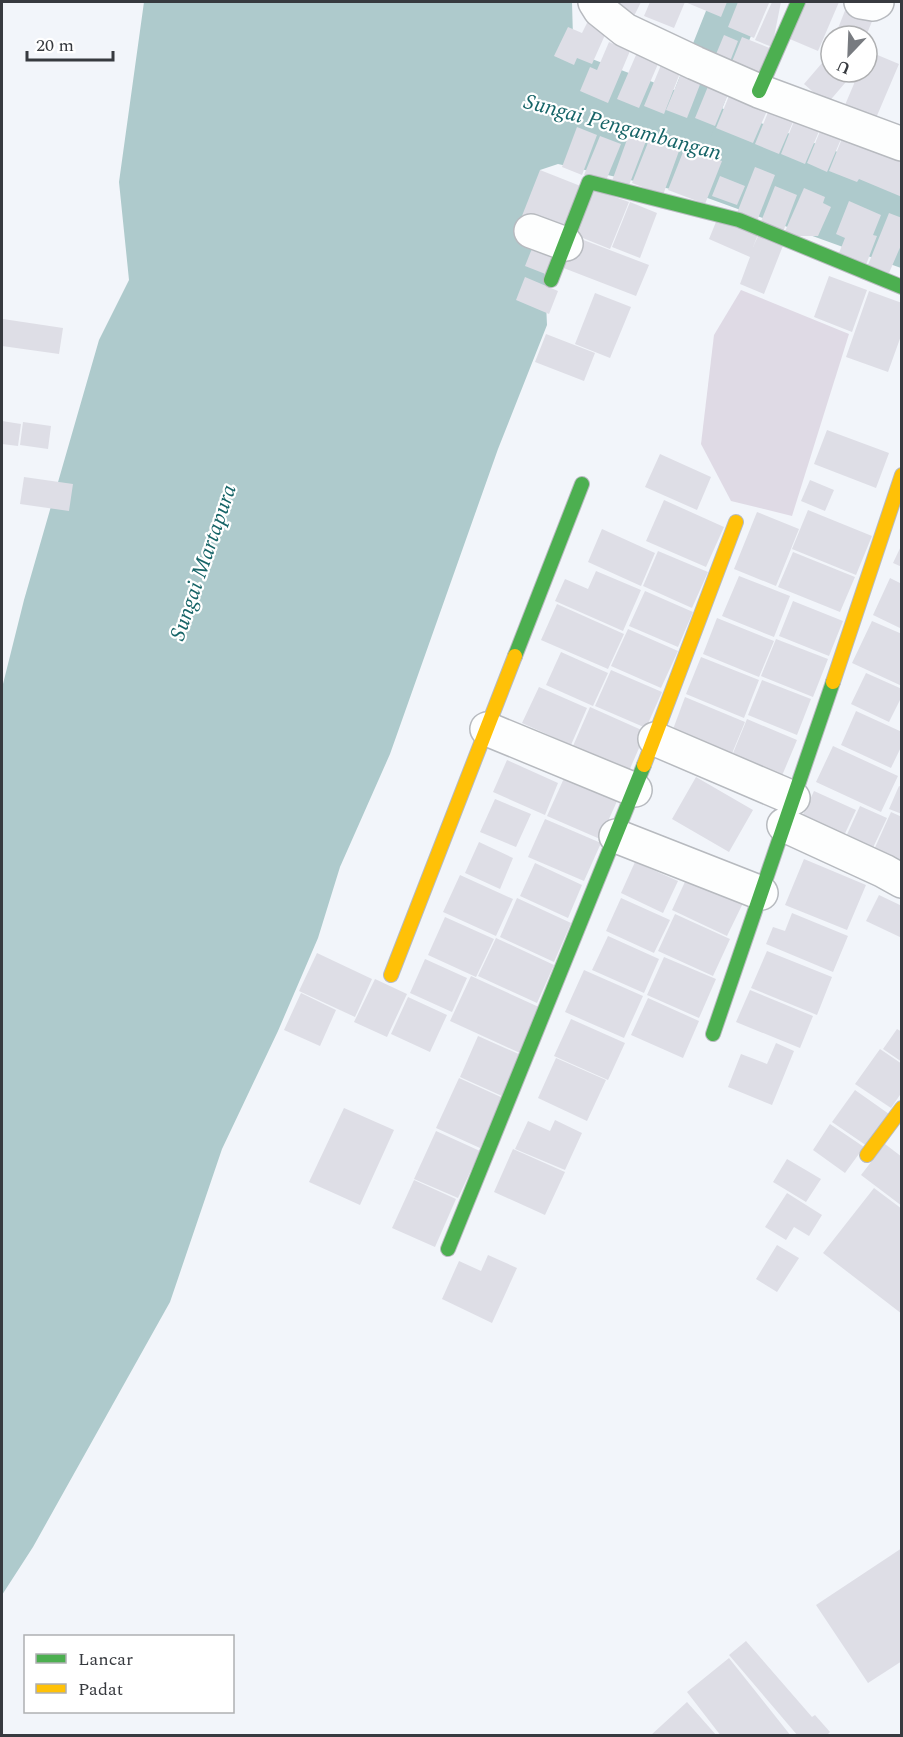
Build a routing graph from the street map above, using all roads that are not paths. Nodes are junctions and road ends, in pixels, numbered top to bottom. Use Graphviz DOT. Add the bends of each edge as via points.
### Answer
graph roads {
  1 [pos="595,2"];
  2 [pos="798,2"];
  3 [pos="861,2"];
  4 [pos="877,2"];
  5 [pos="759,91"];
  6 [pos="902,144"];
  7 [pos="531,231"];
  8 [pos="566,244"];
  9 [pos="552,280"];
  10 [pos="902,287"];
  11 [pos="902,475"];
  12 [pos="582,484"];
  13 [pos="736,522"];
  14 [pos="487,729"];
  15 [pos="655,739"];
  16 [pos="635,790"];
  17 [pos="788,811"];
  18 [pos="616,836"];
  19 [pos="902,881"];
  20 [pos="760,893"];
  21 [pos="391,975"];
  22 [pos="712,1034"];
  23 [pos="902,1108"];
  24 [pos="867,1155"];
  25 [pos="448,1249"];
  1 -- 5 [label="street" via="625,30"];
  2 -- 5 [label="street"];
  3 -- 4 [label="street"];
  5 -- 6 [label="street"];
  7 -- 8 [label="street"];
  8 -- 9 [label="street"];
  8 -- 10 [label="street" via="589,183 739,220"];
  11 -- 17 [label="street"];
  12 -- 14 [label="street"];
  13 -- 15 [label="street"];
  14 -- 16 [label="street"];
  14 -- 21 [label="street"];
  15 -- 16 [label="street"];
  15 -- 17 [label="street"];
  16 -- 18 [label="street"];
  17 -- 19 [label="street"];
  17 -- 20 [label="street"];
  18 -- 20 [label="street"];
  18 -- 25 [label="street"];
  20 -- 22 [label="street"];
  23 -- 24 [label="street"];
}
